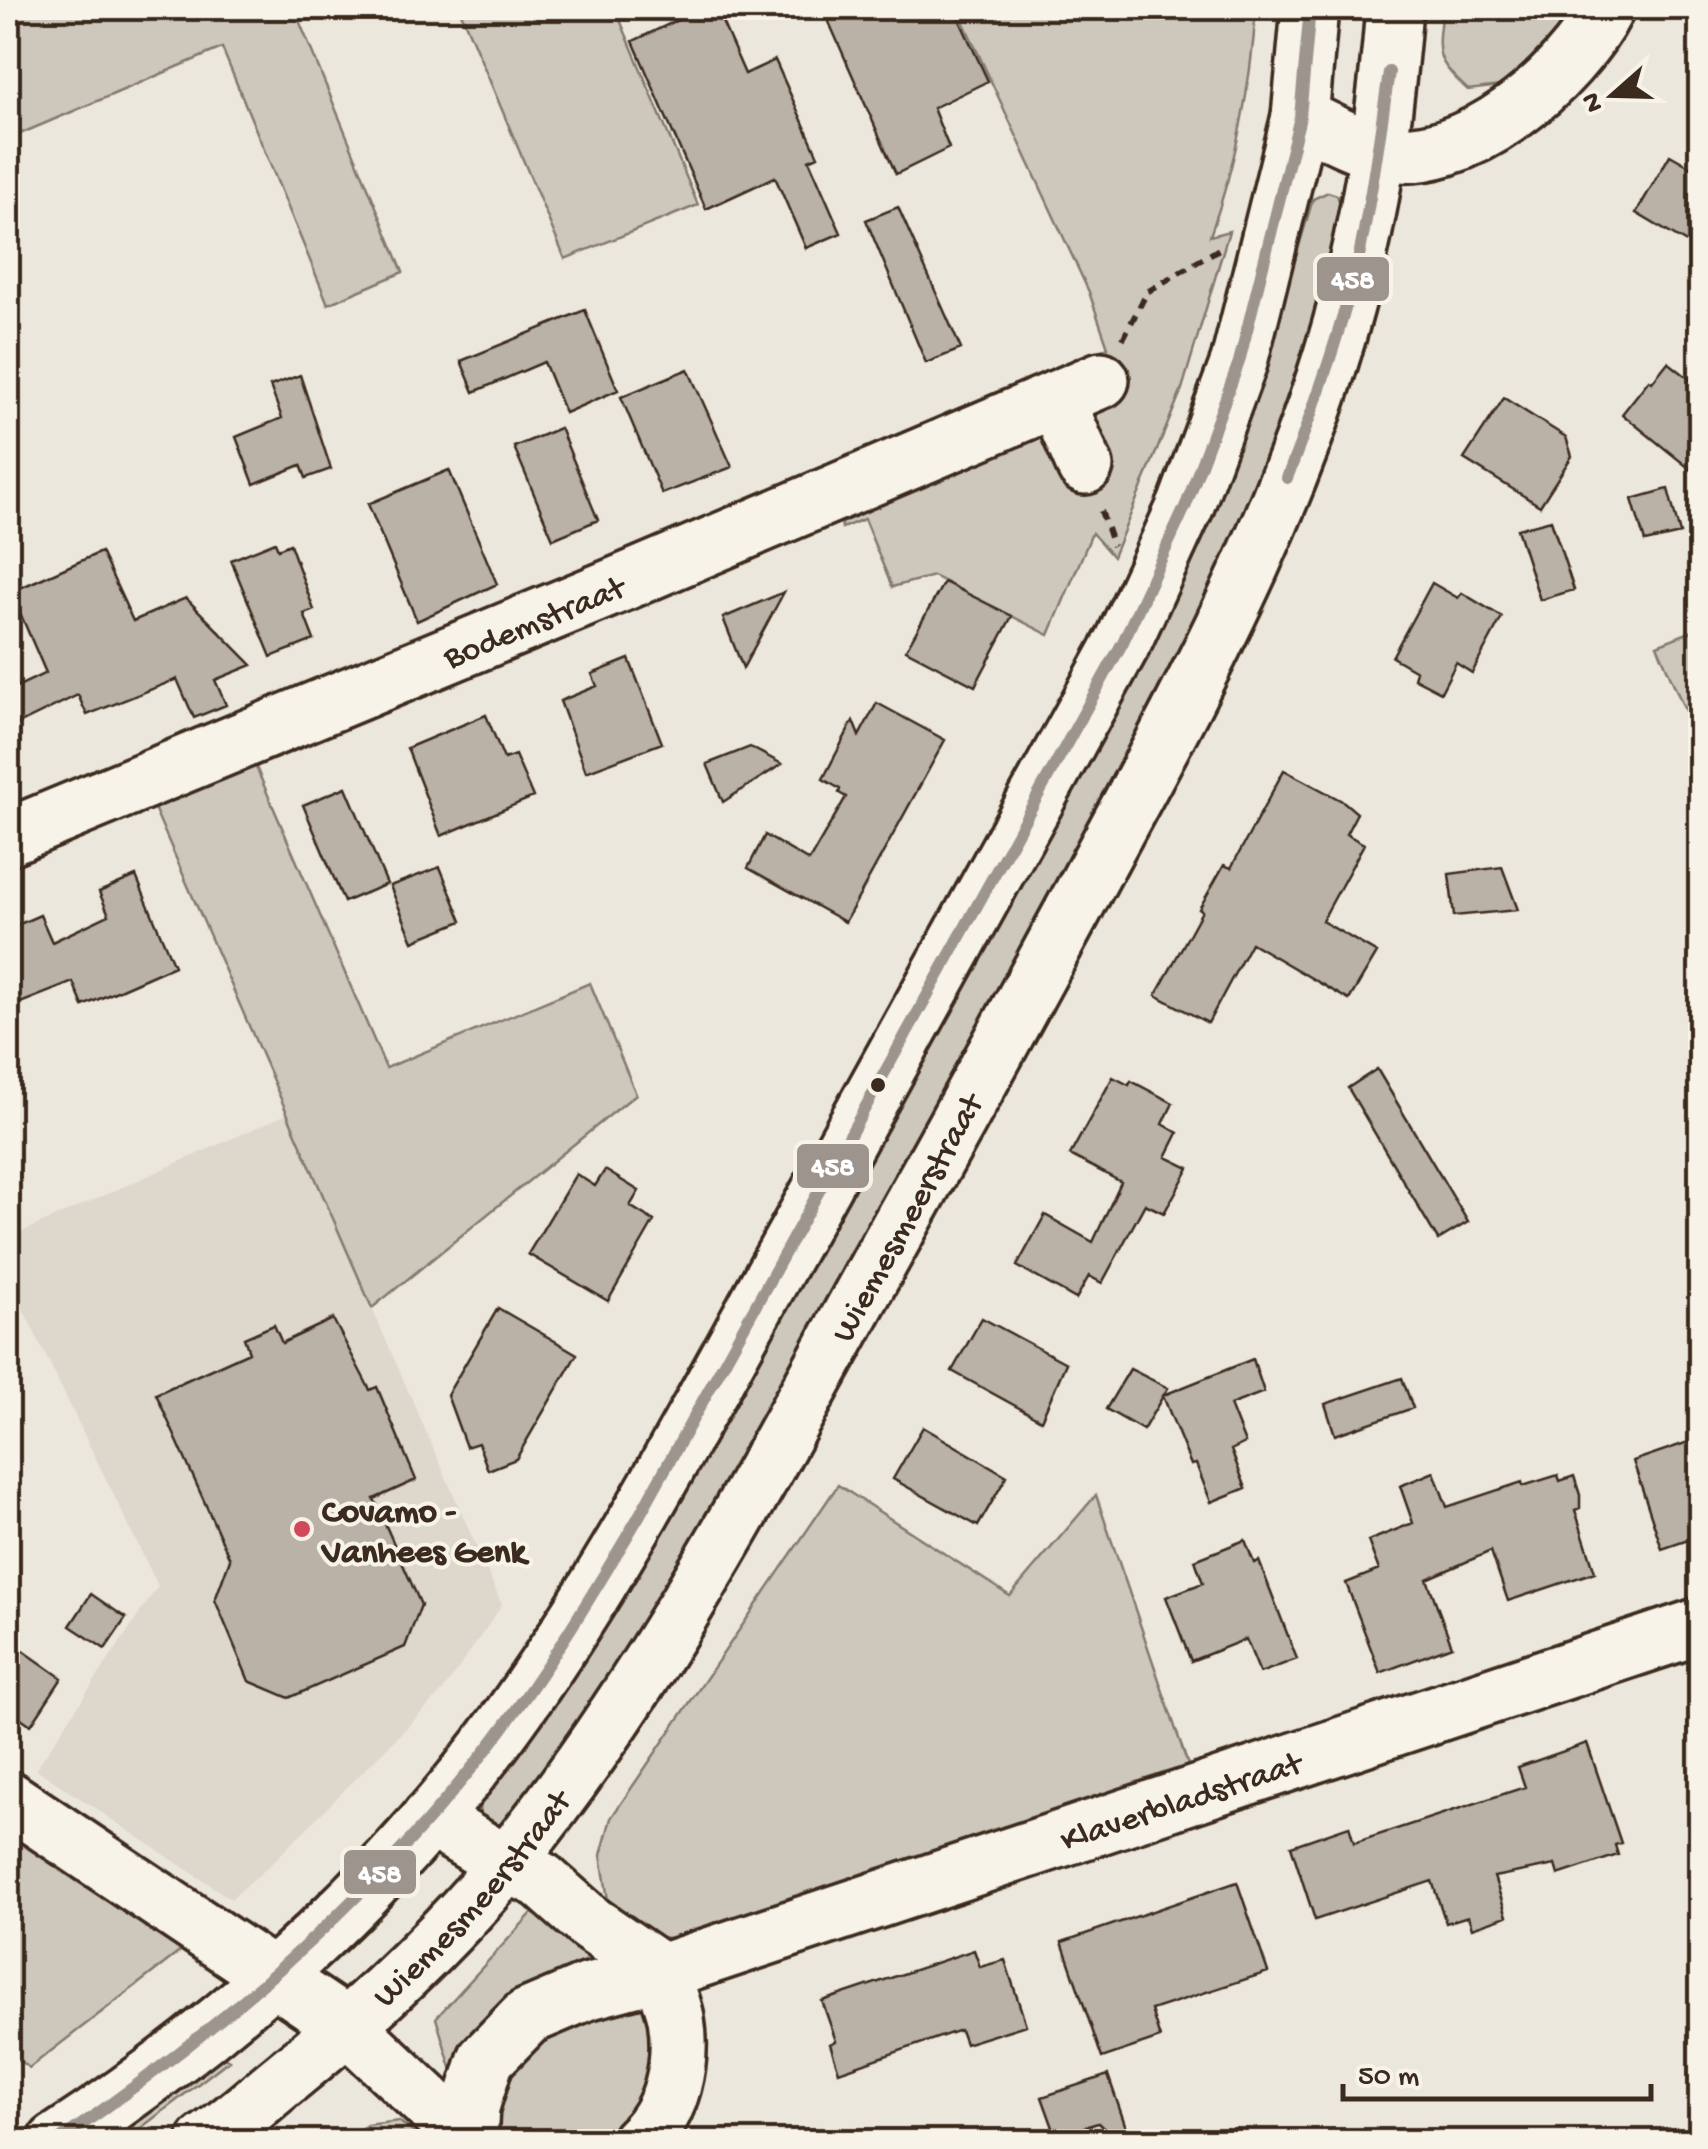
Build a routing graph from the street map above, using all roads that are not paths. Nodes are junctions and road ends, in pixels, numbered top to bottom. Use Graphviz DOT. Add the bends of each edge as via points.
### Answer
graph roads {
  1 [pos="1310,8"];
  2 [pos="1394,8"];
  3 [pos="1606,8"];
  4 [pos="1300,116"];
  5 [pos="1378,151"];
  6 [pos="1085,466"];
  7 [pos="8,837"];
  8 [pos="1700,1626"];
  9 [pos="8,1799"];
  10 [pos="430,1818"];
  11 [pos="506,1864"];
  12 [pos="661,1972"];
  13 [pos="274,1975"];
  14 [pos="348,2027"];
  15 [pos="471,2141"];
  16 [pos="56,2142"];
  17 [pos="206,2142"];
  18 [pos="639,2142"];
  1 -- 4 [label="main road"];
  2 -- 5 [label="main road, Wiemesmeerstraat"];
  3 -- 5 [label="main road" via="1530,101 1469,139 1415,153"];
  4 -- 5 [label="main road"];
  4 -- 10 [label="main road" via="1239,362 1186,505 1124,642 636,1522 532,1688"];
  5 -- 11 [label="main road, Wiemesmeerstraat" via="1353,279 1317,399 1256,560 1206,667 706,1569 608,1726"];
  6 -- 7 [label="main road, Bodemstraat" via="1093,374"];
  8 -- 12 [label="main road, Klaverbladstraat"];
  9 -- 13 [label="main road"];
  10 -- 11 [label="main road"];
  10 -- 13 [label="main road" via="347,1911"];
  11 -- 12 [label="main road" via="542,1880"];
  11 -- 14 [label="main road, Wiemesmeerstraat"];
  12 -- 15 [label="main road, Klaverbladstraat" via="586,1992 527,2018 486,2059 471,2107"];
  12 -- 18 [label="main road" via="676,2017 677,2075 656,2126"];
  13 -- 14 [label="main road"];
  13 -- 16 [label="main road"];
  14 -- 15 [label="main road"];
  14 -- 17 [label="main road, Wiemesmeerstraat"];
}
